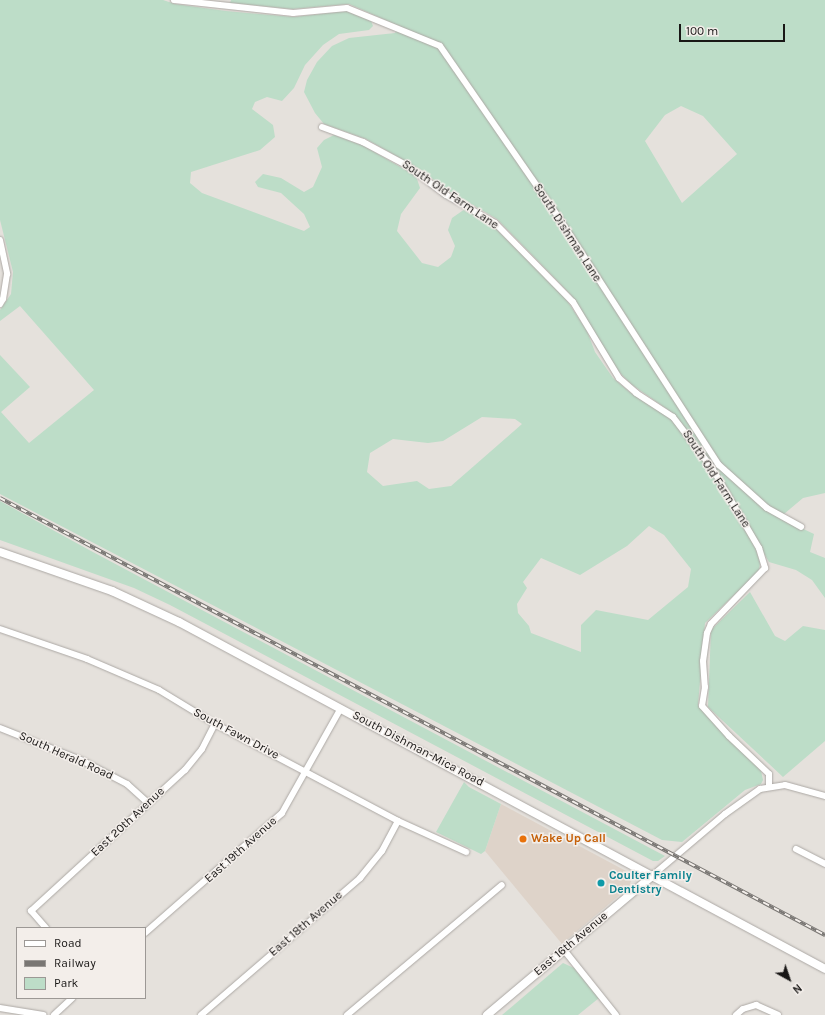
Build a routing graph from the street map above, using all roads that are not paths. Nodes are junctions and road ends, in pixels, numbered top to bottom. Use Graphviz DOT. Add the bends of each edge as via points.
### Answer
graph roads {
  1 [pos="174,0"];
  2 [pos="322,127"];
  3 [pos="0,240"];
  4 [pos="2,301"];
  5 [pos="801,527"];
  6 [pos="0,552"];
  7 [pos="0,629"];
  8 [pos="341,708"];
  9 [pos="215,724"];
  10 [pos="0,728"];
  11 [pos="306,771"];
  12 [pos="769,787"];
  13 [pos="825,796"];
  14 [pos="148,803"];
  15 [pos="398,821"];
  16 [pos="796,849"];
  17 [pos="466,852"];
  18 [pos="825,864"];
  19 [pos="653,875"];
  20 [pos="502,885"];
  21 [pos="45,927"];
  22 [pos="146,932"];
  23 [pos="564,950"];
  24 [pos="825,969"];
  25 [pos="71,999"];
  26 [pos="0,1008"];
  27 [pos="43,1015"];
  28 [pos="54,1015"];
  29 [pos="201,1015"];
  30 [pos="347,1015"];
  31 [pos="487,1015"];
  32 [pos="616,1015"];
  33 [pos="736,1015"];
  34 [pos="778,1015"];
  1 -- 5 [label="street, South Dishman Lane" via="294,13 347,8 440,46 559,218 719,465 767,508"];
  2 -- 12 [label="street, South Old Farm Lane" via="363,142 406,164 446,195 495,223 573,302 619,378 636,393 673,417 712,468 759,548 766,568 711,624 707,633 703,661 705,687 702,706 728,736 769,774"];
  3 -- 4 [label="street" via="7,274"];
  6 -- 8 [label="main road, South Dishman-Mica Road" via="112,591 179,622"];
  7 -- 9 [label="street, South Fawn Drive" via="87,659 159,690"];
  8 -- 11 [label="street, East 19th Avenue"];
  8 -- 19 [label="main road, South Dishman-Mica Road"];
  9 -- 11 [label="street, South Fawn Drive"];
  9 -- 14 [label="street, East 20th Avenue" via="202,749 185,770"];
  10 -- 14 [label="street, South Herald Road" via="89,764 127,784"];
  11 -- 15 [label="street, South Fawn Drive"];
  11 -- 22 [label="street, East 19th Avenue" via="282,813"];
  12 -- 13 [label="street, East 16th Avenue" via="785,785"];
  12 -- 19 [label="street, East 16th Avenue" via="751,794"];
  14 -- 21 [label="street, East 20th Avenue" via="31,911"];
  15 -- 17 [label="street, South Fawn Drive"];
  15 -- 29 [label="street, East 18th Avenue" via="382,851 360,878"];
  16 -- 18 [label="street"];
  19 -- 23 [label="main road, East 16th Avenue"];
  19 -- 24 [label="main road, South Dishman-Mica Road"];
  20 -- 30 [label="street"];
  23 -- 31 [label="main road, East 16th Avenue"];
  23 -- 32 [label="street"];
  25 -- 28 [label="street"];
  26 -- 27 [label="street"];
  33 -- 34 [label="street" via="743,1009 756,1005"];
}
